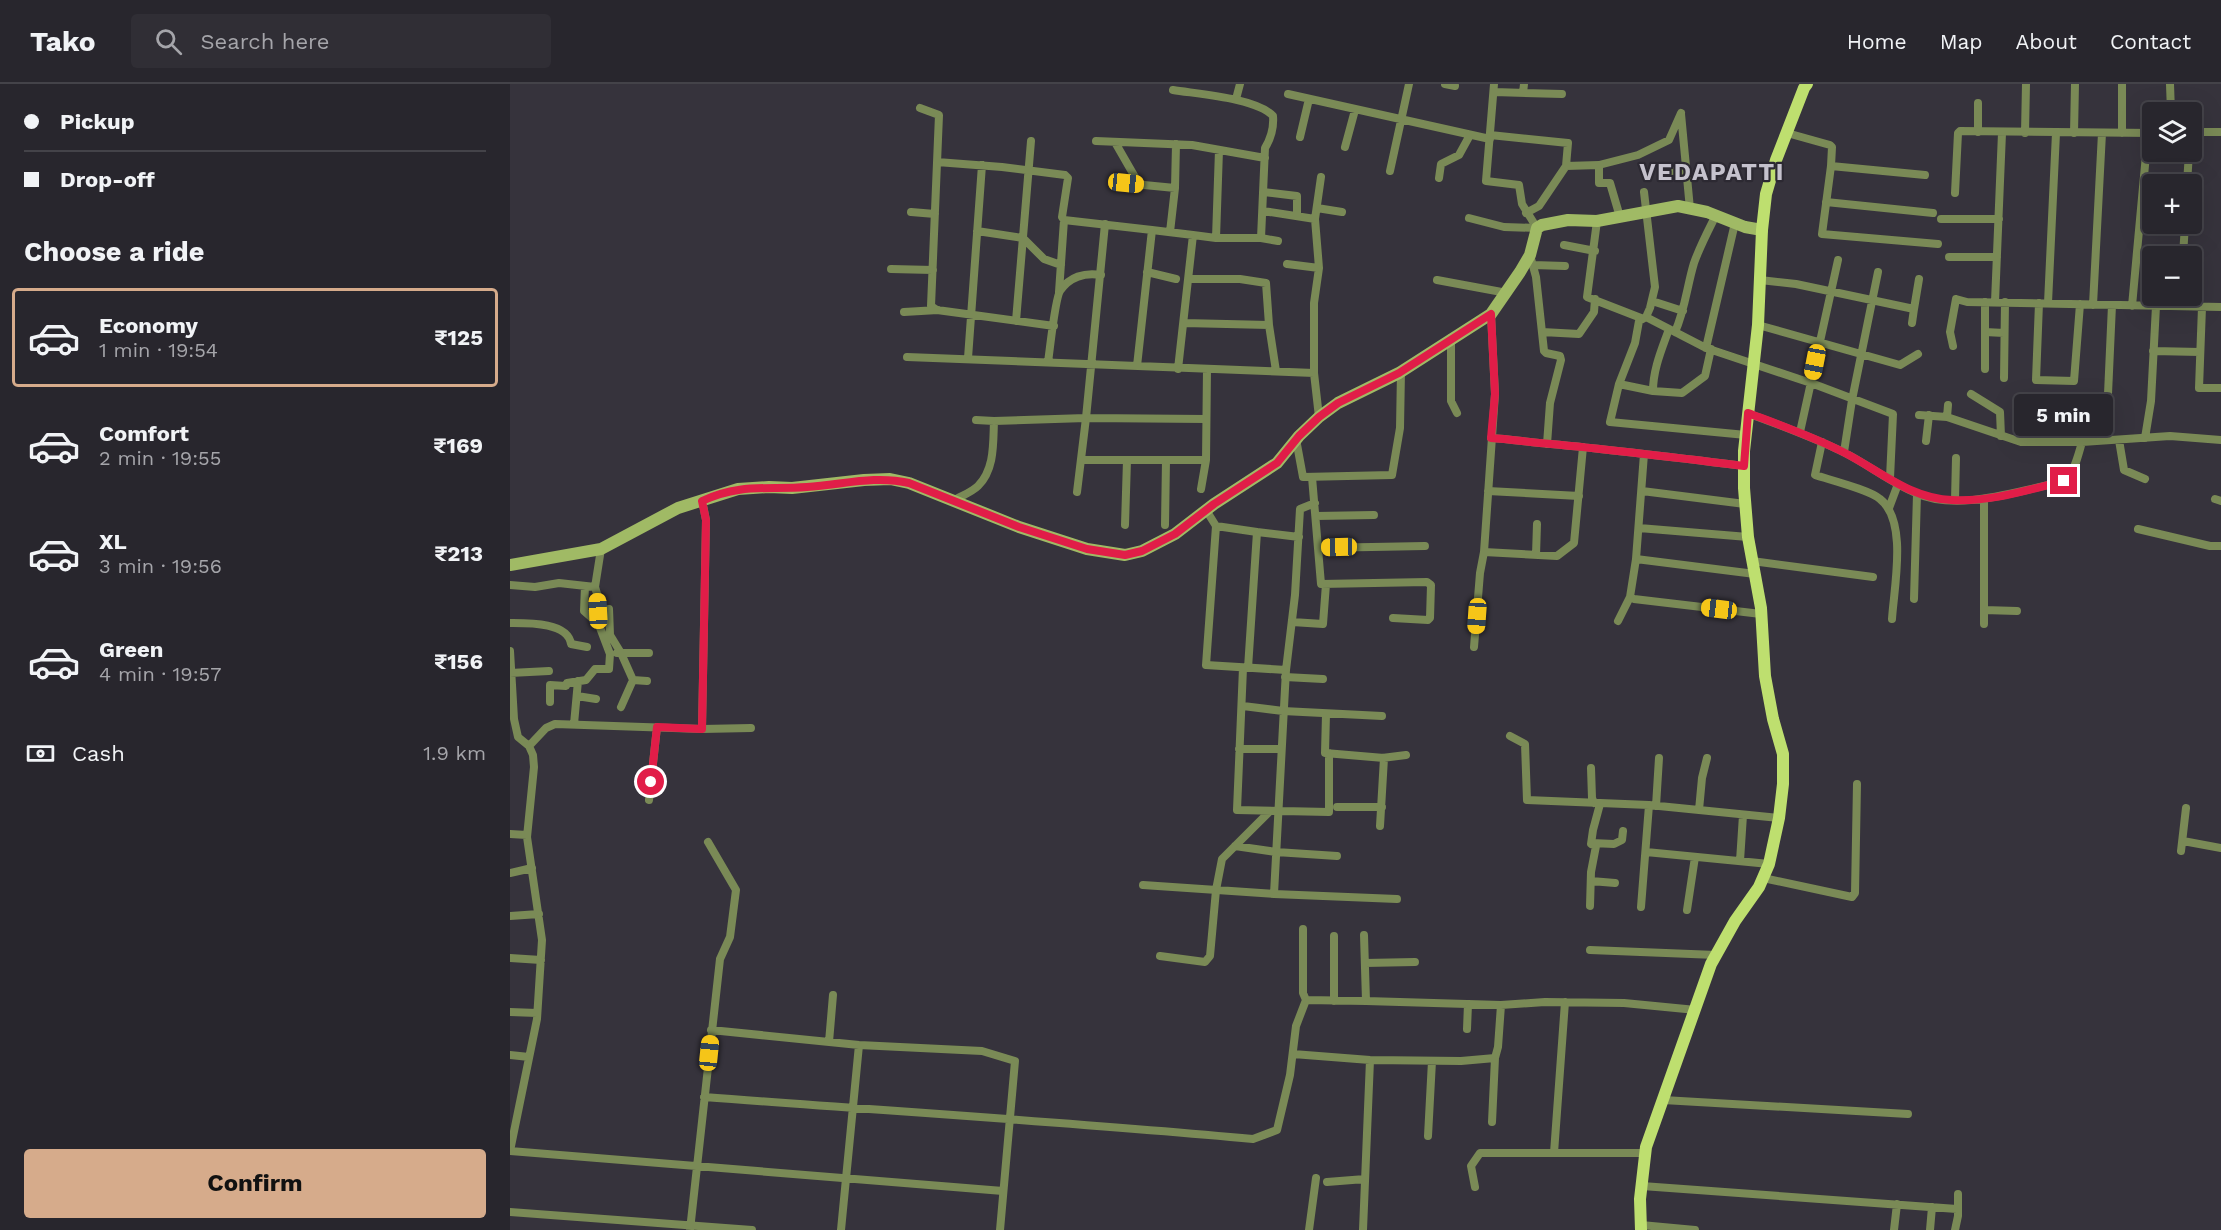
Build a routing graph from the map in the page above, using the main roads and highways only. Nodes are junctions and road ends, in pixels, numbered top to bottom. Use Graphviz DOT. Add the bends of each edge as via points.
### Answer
graph roads {
  1 [pos="1807,84"];
  2 [pos="1641,1228"];
  1 -- 2 [label="main road" via="1766,194 1744,466 1748,537 1761,615 1765,676 1783,754 1779,818 1763,878 1716,955 1663,1100 1646,1153"];
}
